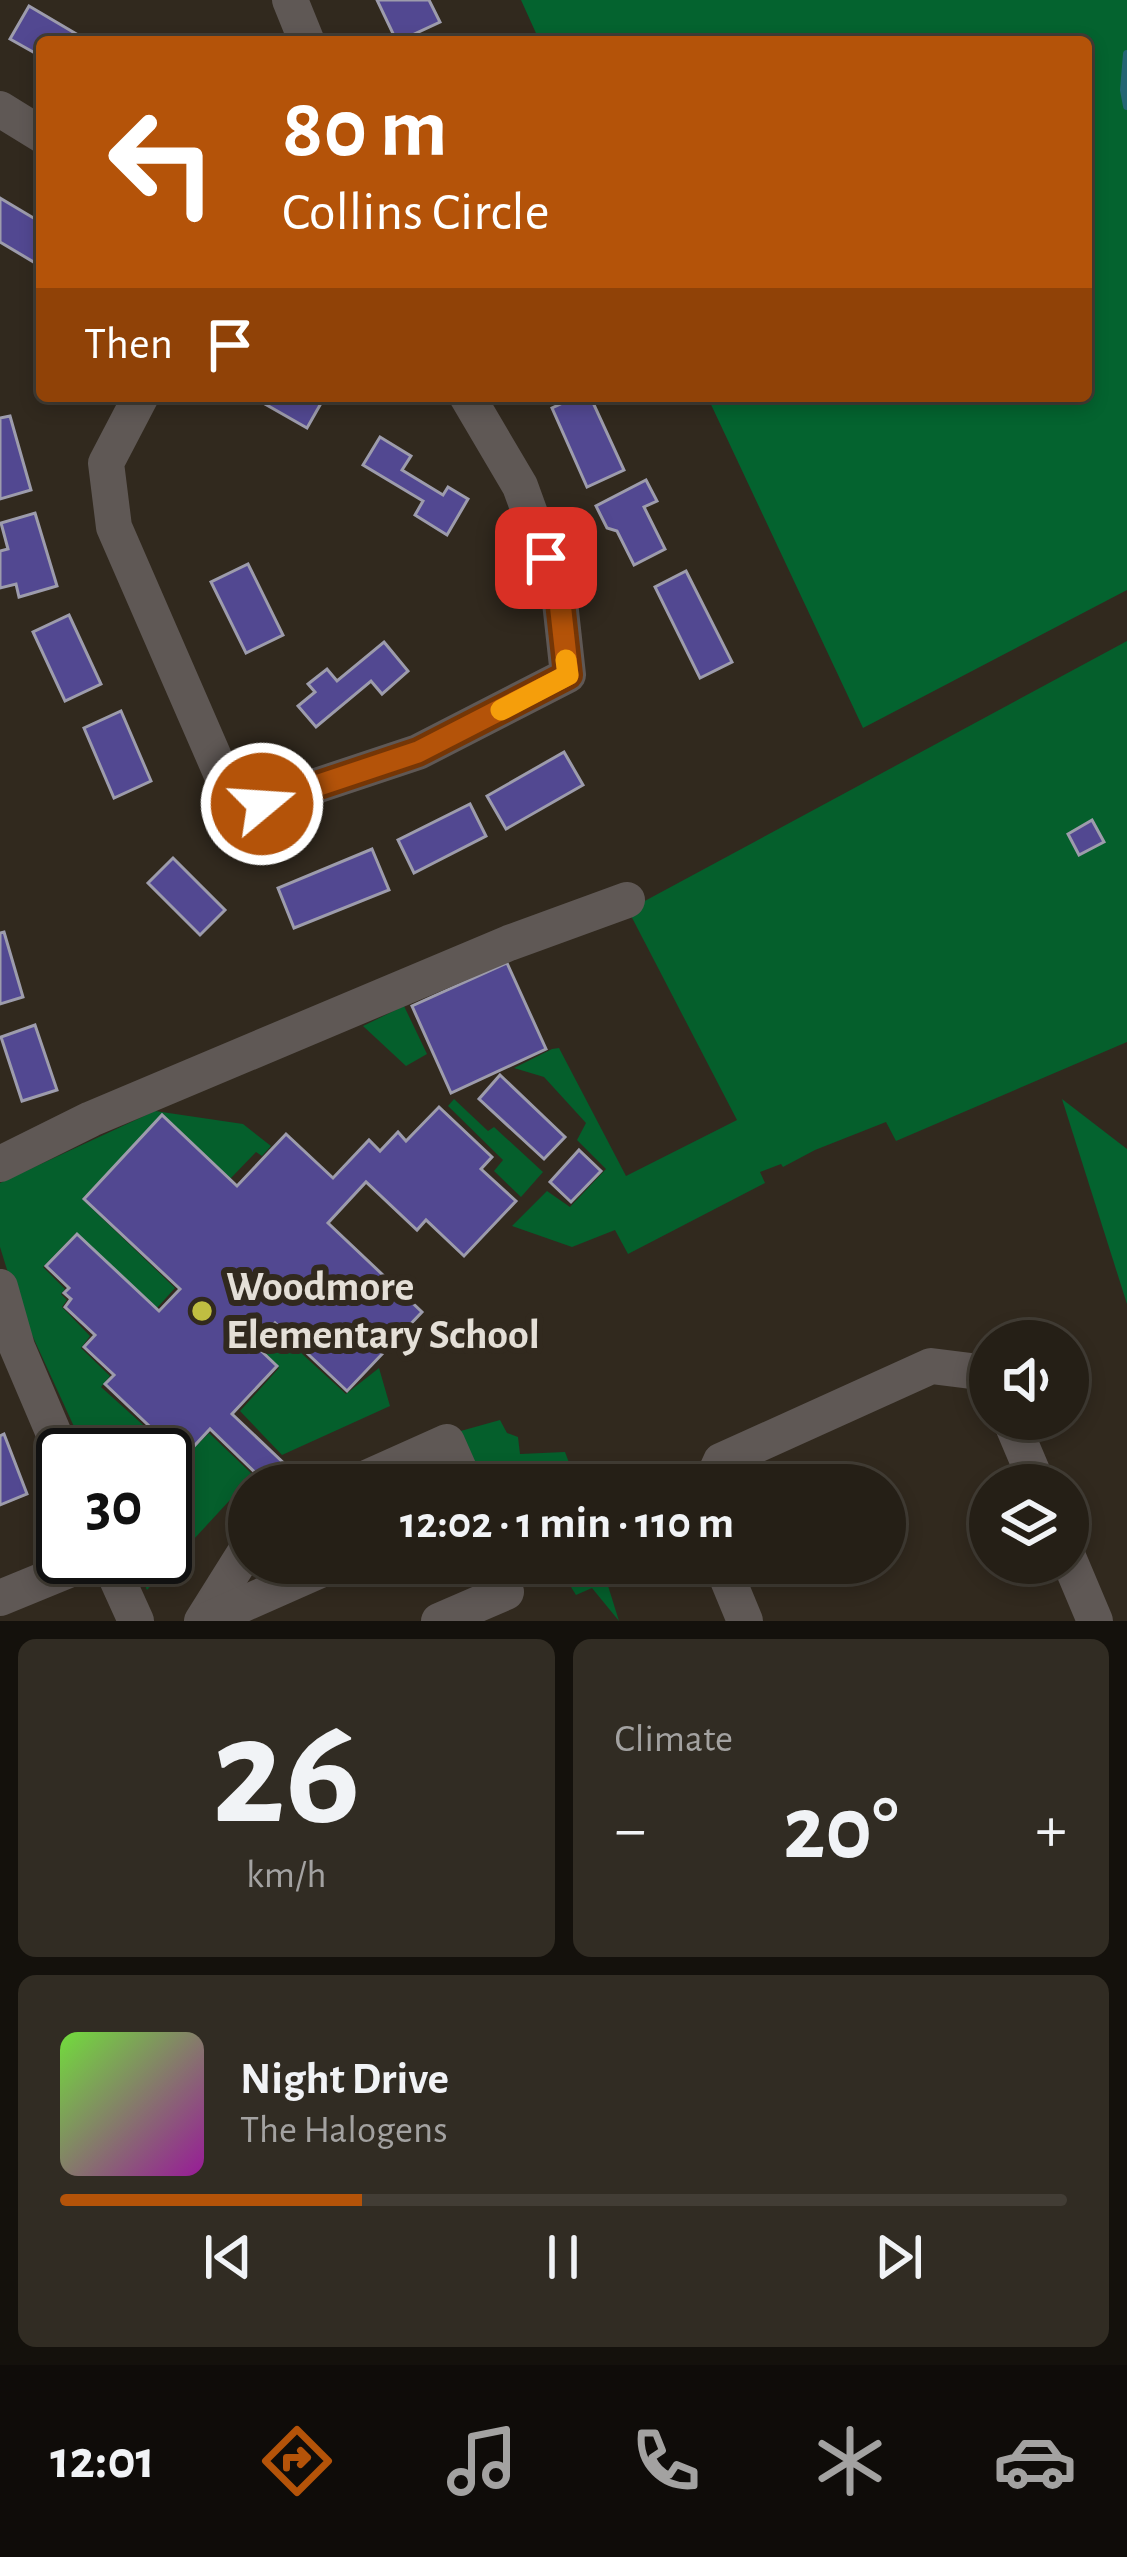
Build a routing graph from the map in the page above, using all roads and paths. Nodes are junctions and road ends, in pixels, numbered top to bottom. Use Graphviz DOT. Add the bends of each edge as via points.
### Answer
graph roads {
  1 [pos="290,0"];
  2 [pos="305,36"];
  3 [pos="0,109"];
  4 [pos="36,131"];
  5 [pos="138,402"];
  6 [pos="470,402"];
  7 [pos="627,900"];
  8 [pos="0,1164"];
  9 [pos="0,1287"];
  10 [pos="8,1350"];
  11 [pos="969,1375"];
  12 [pos="49,1428"];
  13 [pos="398,1464"];
  14 [pos="457,1464"];
  15 [pos="720,1464"];
  16 [pos="228,1580"];
  17 [pos="36,1584"];
  18 [pos="118,1584"];
  19 [pos="288,1584"];
  20 [pos="492,1584"];
  21 [pos="730,1584"];
  22 [pos="1079,1584"];
  23 [pos="0,1598"];
  24 [pos="136,1621"];
  25 [pos="203,1621"];
  26 [pos="440,1621"];
  27 [pos="745,1621"];
  28 [pos="1095,1621"];
  1 -- 2 [label="street"];
  3 -- 4 [label="street"];
  5 -- 6 [label="street" via="106,463 114,527 224,780 262,804 418,752 568,675 559,593 520,486"];
  7 -- 8 [label="street" via="508,943"];
  9 -- 10 [label="street"];
  10 -- 12 [label="street"];
  11 -- 15 [label="street" via="931,1366"];
  13 -- 14 [label="street" via="447,1442"];
  16 -- 25 [label="street"];
  17 -- 23 [label="street"];
  18 -- 24 [label="street"];
  19 -- 25 [label="street"];
  20 -- 26 [label="street"];
  21 -- 27 [label="street"];
  22 -- 28 [label="street"];
}
